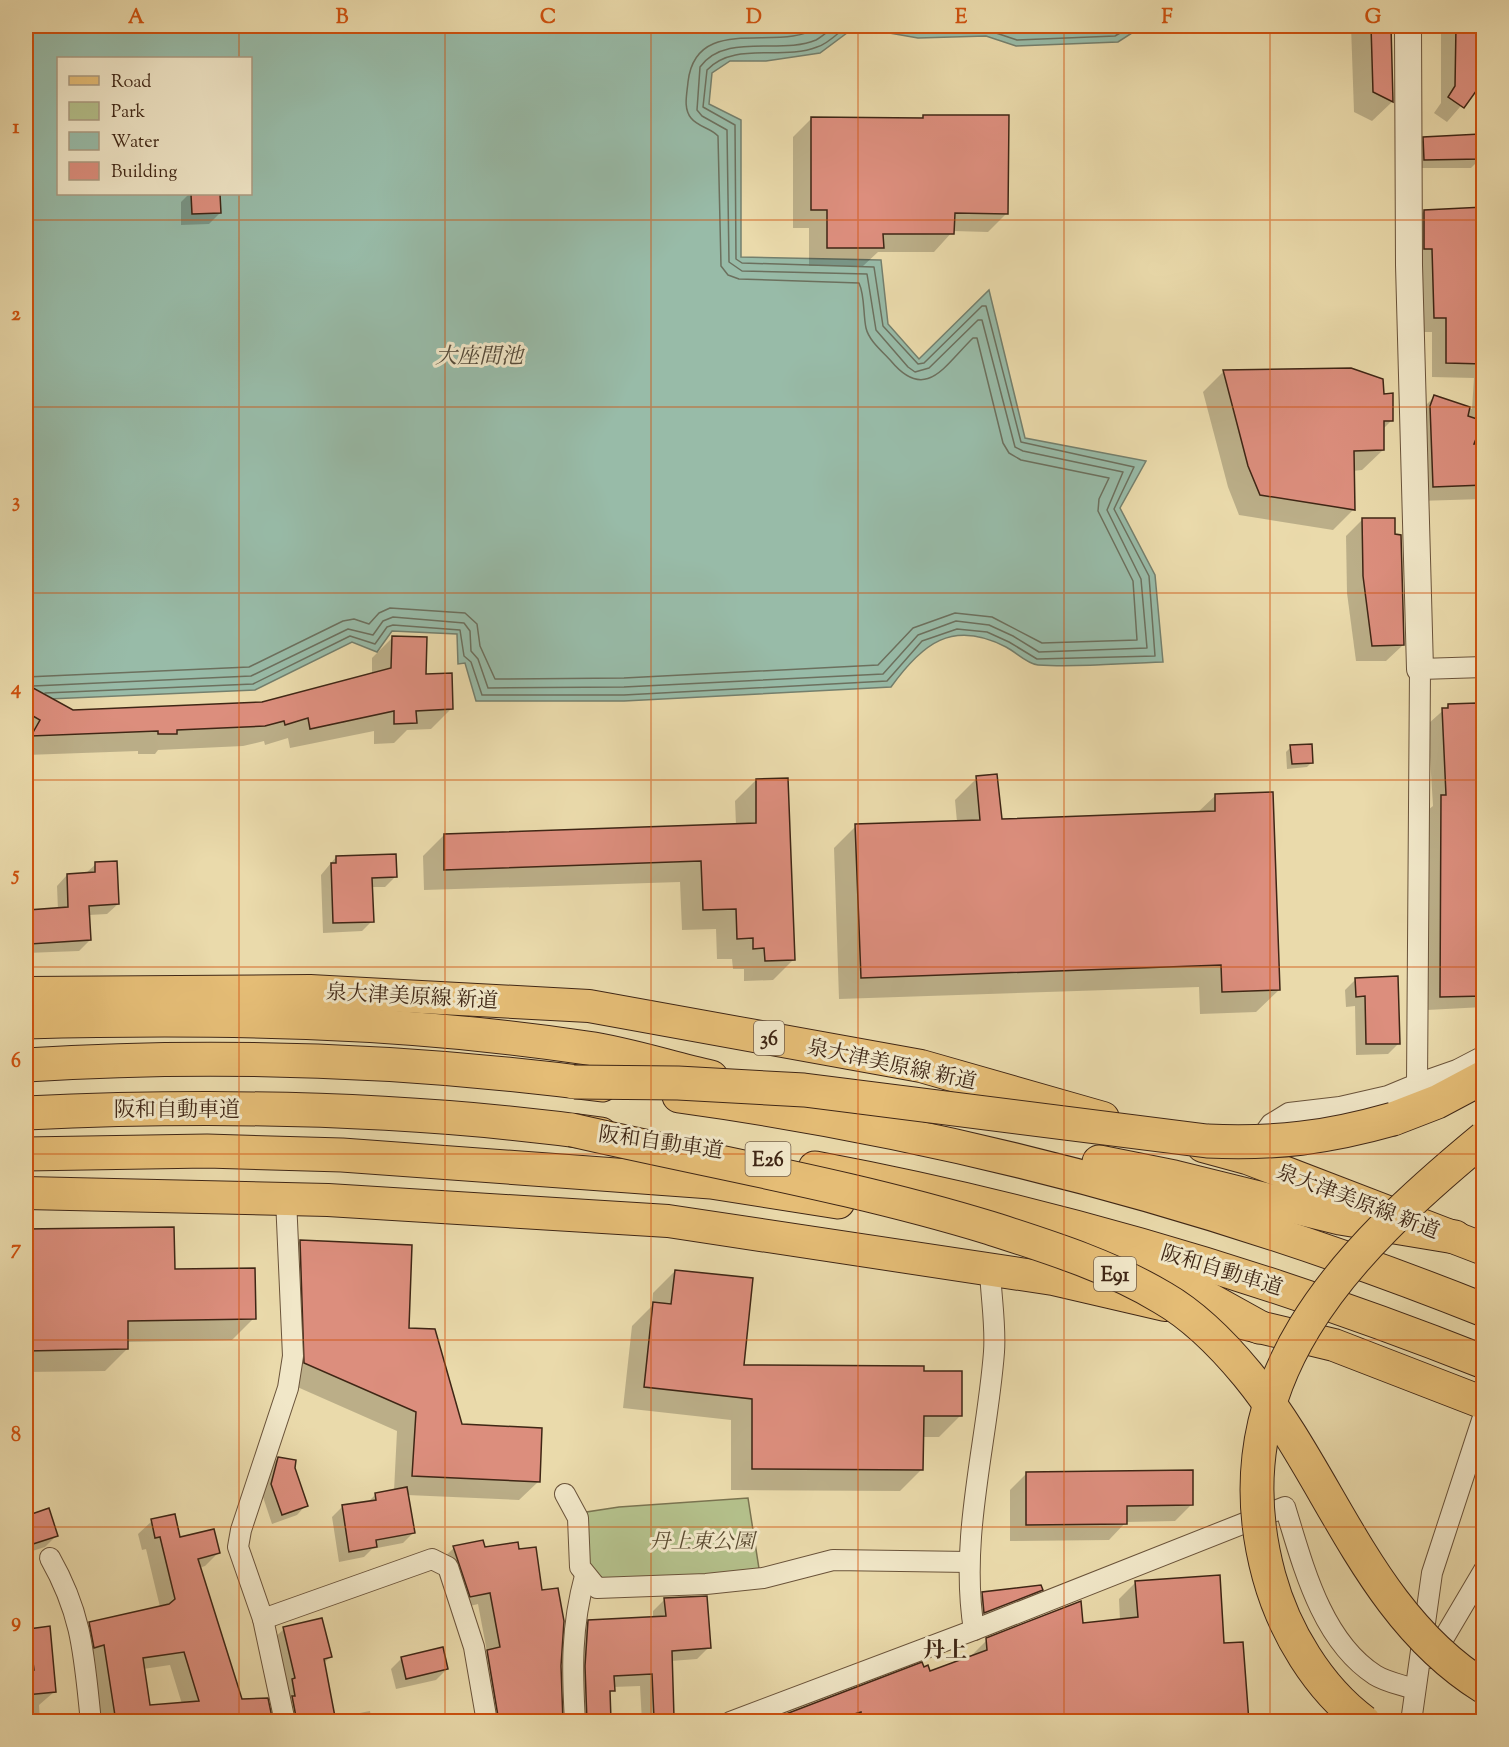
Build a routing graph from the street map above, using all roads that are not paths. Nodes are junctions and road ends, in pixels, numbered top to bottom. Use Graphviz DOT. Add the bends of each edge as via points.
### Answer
graph roads {
  1 [pos="1408,26"];
  2 [pos="1484,667"];
  3 [pos="1420,669"];
  4 [pos="26,993"];
  5 [pos="26,1022"];
  6 [pos="1484,1056"];
  7 [pos="26,1065"];
  8 [pos="1484,1077"];
  9 [pos="574,1082"];
  10 [pos="1417,1084"];
  11 [pos="26,1113"];
  12 [pos="572,1130"];
  13 [pos="1484,1138"];
  14 [pos="26,1154"];
  15 [pos="1247,1158"];
  16 [pos="26,1193"];
  17 [pos="286,1199"];
  18 [pos="1469,1243"];
  19 [pos="990,1270"];
  20 [pos="1484,1310"];
  21 [pos="1258,1327"];
  22 [pos="1484,1362"];
  23 [pos="1484,1403"];
  24 [pos="1484,1414"];
  25 [pos="565,1494"];
  26 [pos="50,1558"];
  27 [pos="969,1562"];
  28 [pos="1484,1570"];
  29 [pos="585,1576"];
  30 [pos="263,1619"];
  31 [pos="974,1630"];
  32 [pos="1484,1687"];
  33 [pos="1414,1689"];
  34 [pos="91,1722"];
  35 [pos="285,1722"];
  36 [pos="487,1722"];
  37 [pos="575,1722"];
  38 [pos="730,1722"];
  39 [pos="1364,1722"];
  40 [pos="1411,1722"];
  1 -- 3 [label="street" via="1409,265"];
  2 -- 3 [label="street"];
  3 -- 10 [label="street"];
  4 -- 15 [label="main road, 泉大津美原線 新道 / 36" via="310,991 589,1006 921,1066"];
  5 -- 18 [label="highway" via="284,1020 489,1035 590,1048 1174,1177 1340,1218"];
  6 -- 10 [label="street"];
  7 -- 9 [label="highway, E26" via="226,1060 402,1066"];
  8 -- 9 [label="highway, bridge" via="1437,1102 1349,1132 1253,1143 1207,1141 804,1090"];
  9 -- 20 [label="highway, E26, bridge" via="756,1106 920,1138 1082,1178 1240,1222"];
  10 -- 15 [label="street" via="1388,1096 1340,1107 1290,1113 1271,1124"];
  11 -- 12 [label="highway, 阪和自動車道 / E26" via="226,1108 391,1115"];
  12 -- 22 [label="highway, 阪和自動車道 / E26, bridge" via="745,1154 913,1186 1075,1227 1230,1271"];
  12 -- 32 [label="highway, E91, bridge" via="930,1210 1084,1260 1165,1299 1221,1346 1278,1416 1393,1603 1424,1641"];
  13 -- 39 [label="highway, bridge" via="1376,1236 1337,1279 1295,1342 1265,1417 1257,1458 1256,1503 1261,1547 1274,1595 1320,1679"];
  14 -- 21 [label="highway" via="207,1151 342,1155 711,1182 1035,1233 1108,1254 1176,1281"];
  15 -- 18 [label="main road, 泉大津美原線 新道 / 36"];
  16 -- 17 [label="main road"];
  17 -- 19 [label="main road" via="668,1221"];
  17 -- 30 [label="street" via="293,1356 288,1388 238,1547"];
  19 -- 21 [label="main road" via="1053,1279"];
  19 -- 27 [label="street" via="994,1350"];
  21 -- 23 [label="main road" via="1334,1345"];
  24 -- 33 [label="street" via="1432,1573"];
  25 -- 29 [label="street" via="578,1518 580,1568"];
  26 -- 34 [label="street" via="68,1589 81,1633"];
  27 -- 29 [label="street" via="833,1560 763,1578 695,1585 597,1588"];
  27 -- 31 [label="street"];
  28 -- 33 [label="street"];
  29 -- 37 [label="street" via="572,1656"];
  30 -- 35 [label="street"];
  30 -- 36 [label="street" via="432,1559 448,1567 474,1647"];
  31 -- 33 [label="street" via="1285,1507 1305,1570 1348,1652 1376,1676"];
  31 -- 38 [label="street"];
  33 -- 40 [label="street"];
}
